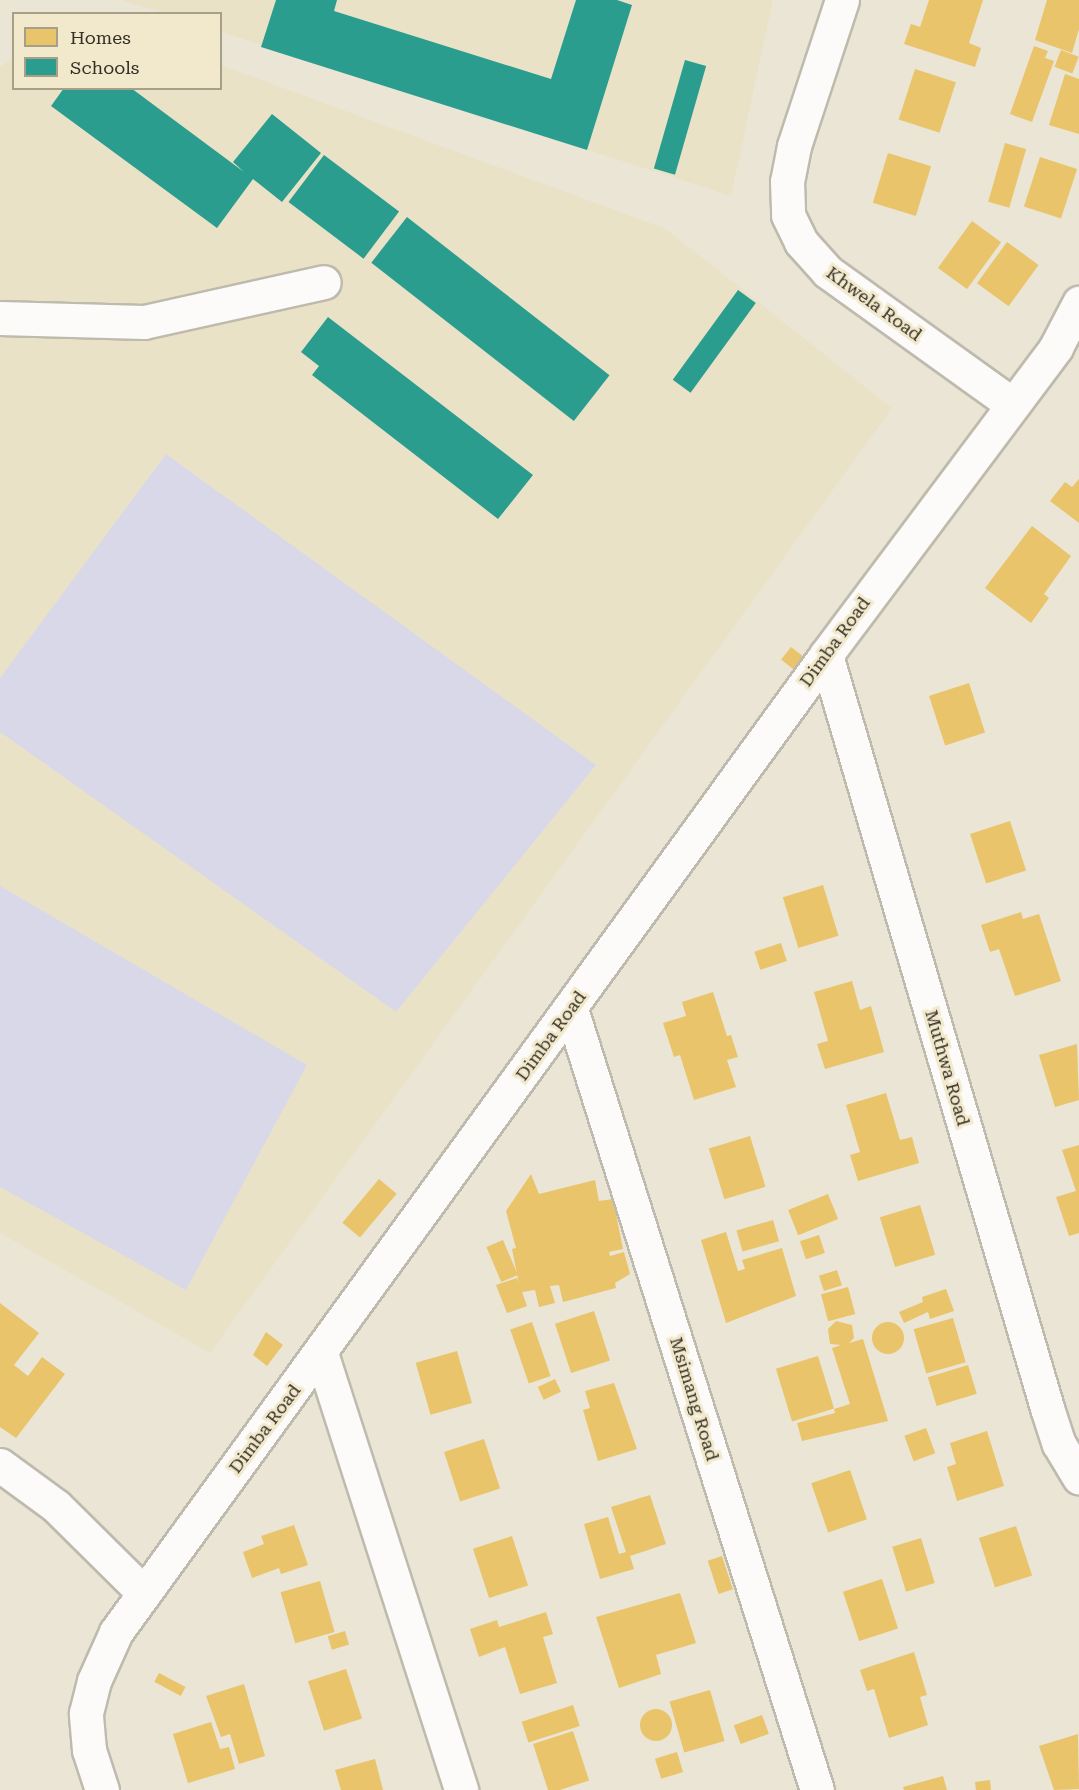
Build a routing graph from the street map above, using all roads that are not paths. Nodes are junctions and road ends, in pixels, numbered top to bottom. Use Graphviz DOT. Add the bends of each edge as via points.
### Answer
graph roads {
  1 [pos="842,0"];
  2 [pos="324,282"];
  3 [pos="1079,303"];
  4 [pos="0,318"];
  5 [pos="1012,404"];
  6 [pos="826,655"];
  7 [pos="571,1009"];
  8 [pos="321,1353"];
  9 [pos="0,1465"];
  10 [pos="1079,1477"];
  11 [pos="144,1593"];
  12 [pos="102,1790"];
  13 [pos="461,1790"];
  14 [pos="817,1790"];
  1 -- 5 [label="street, Khwela Road" via="794,146 787,181 788,215 801,242 828,272"];
  2 -- 4 [label="street" via="144,322"];
  3 -- 5 [label="street, Dimba Road" via="1056,346"];
  5 -- 6 [label="street, Dimba Road"];
  6 -- 7 [label="street, Dimba Road"];
  6 -- 10 [label="street, Muthwa Road" via="1047,1408 1059,1444"];
  7 -- 8 [label="street, Dimba Road"];
  7 -- 14 [label="street, Msimang Road"];
  8 -- 11 [label="street, Dimba Road"];
  8 -- 13 [label="street"];
  9 -- 11 [label="street" via="56,1506"];
  11 -- 12 [label="street, Dimba Road" via="116,1632 94,1681 86,1713 89,1750"];
}
